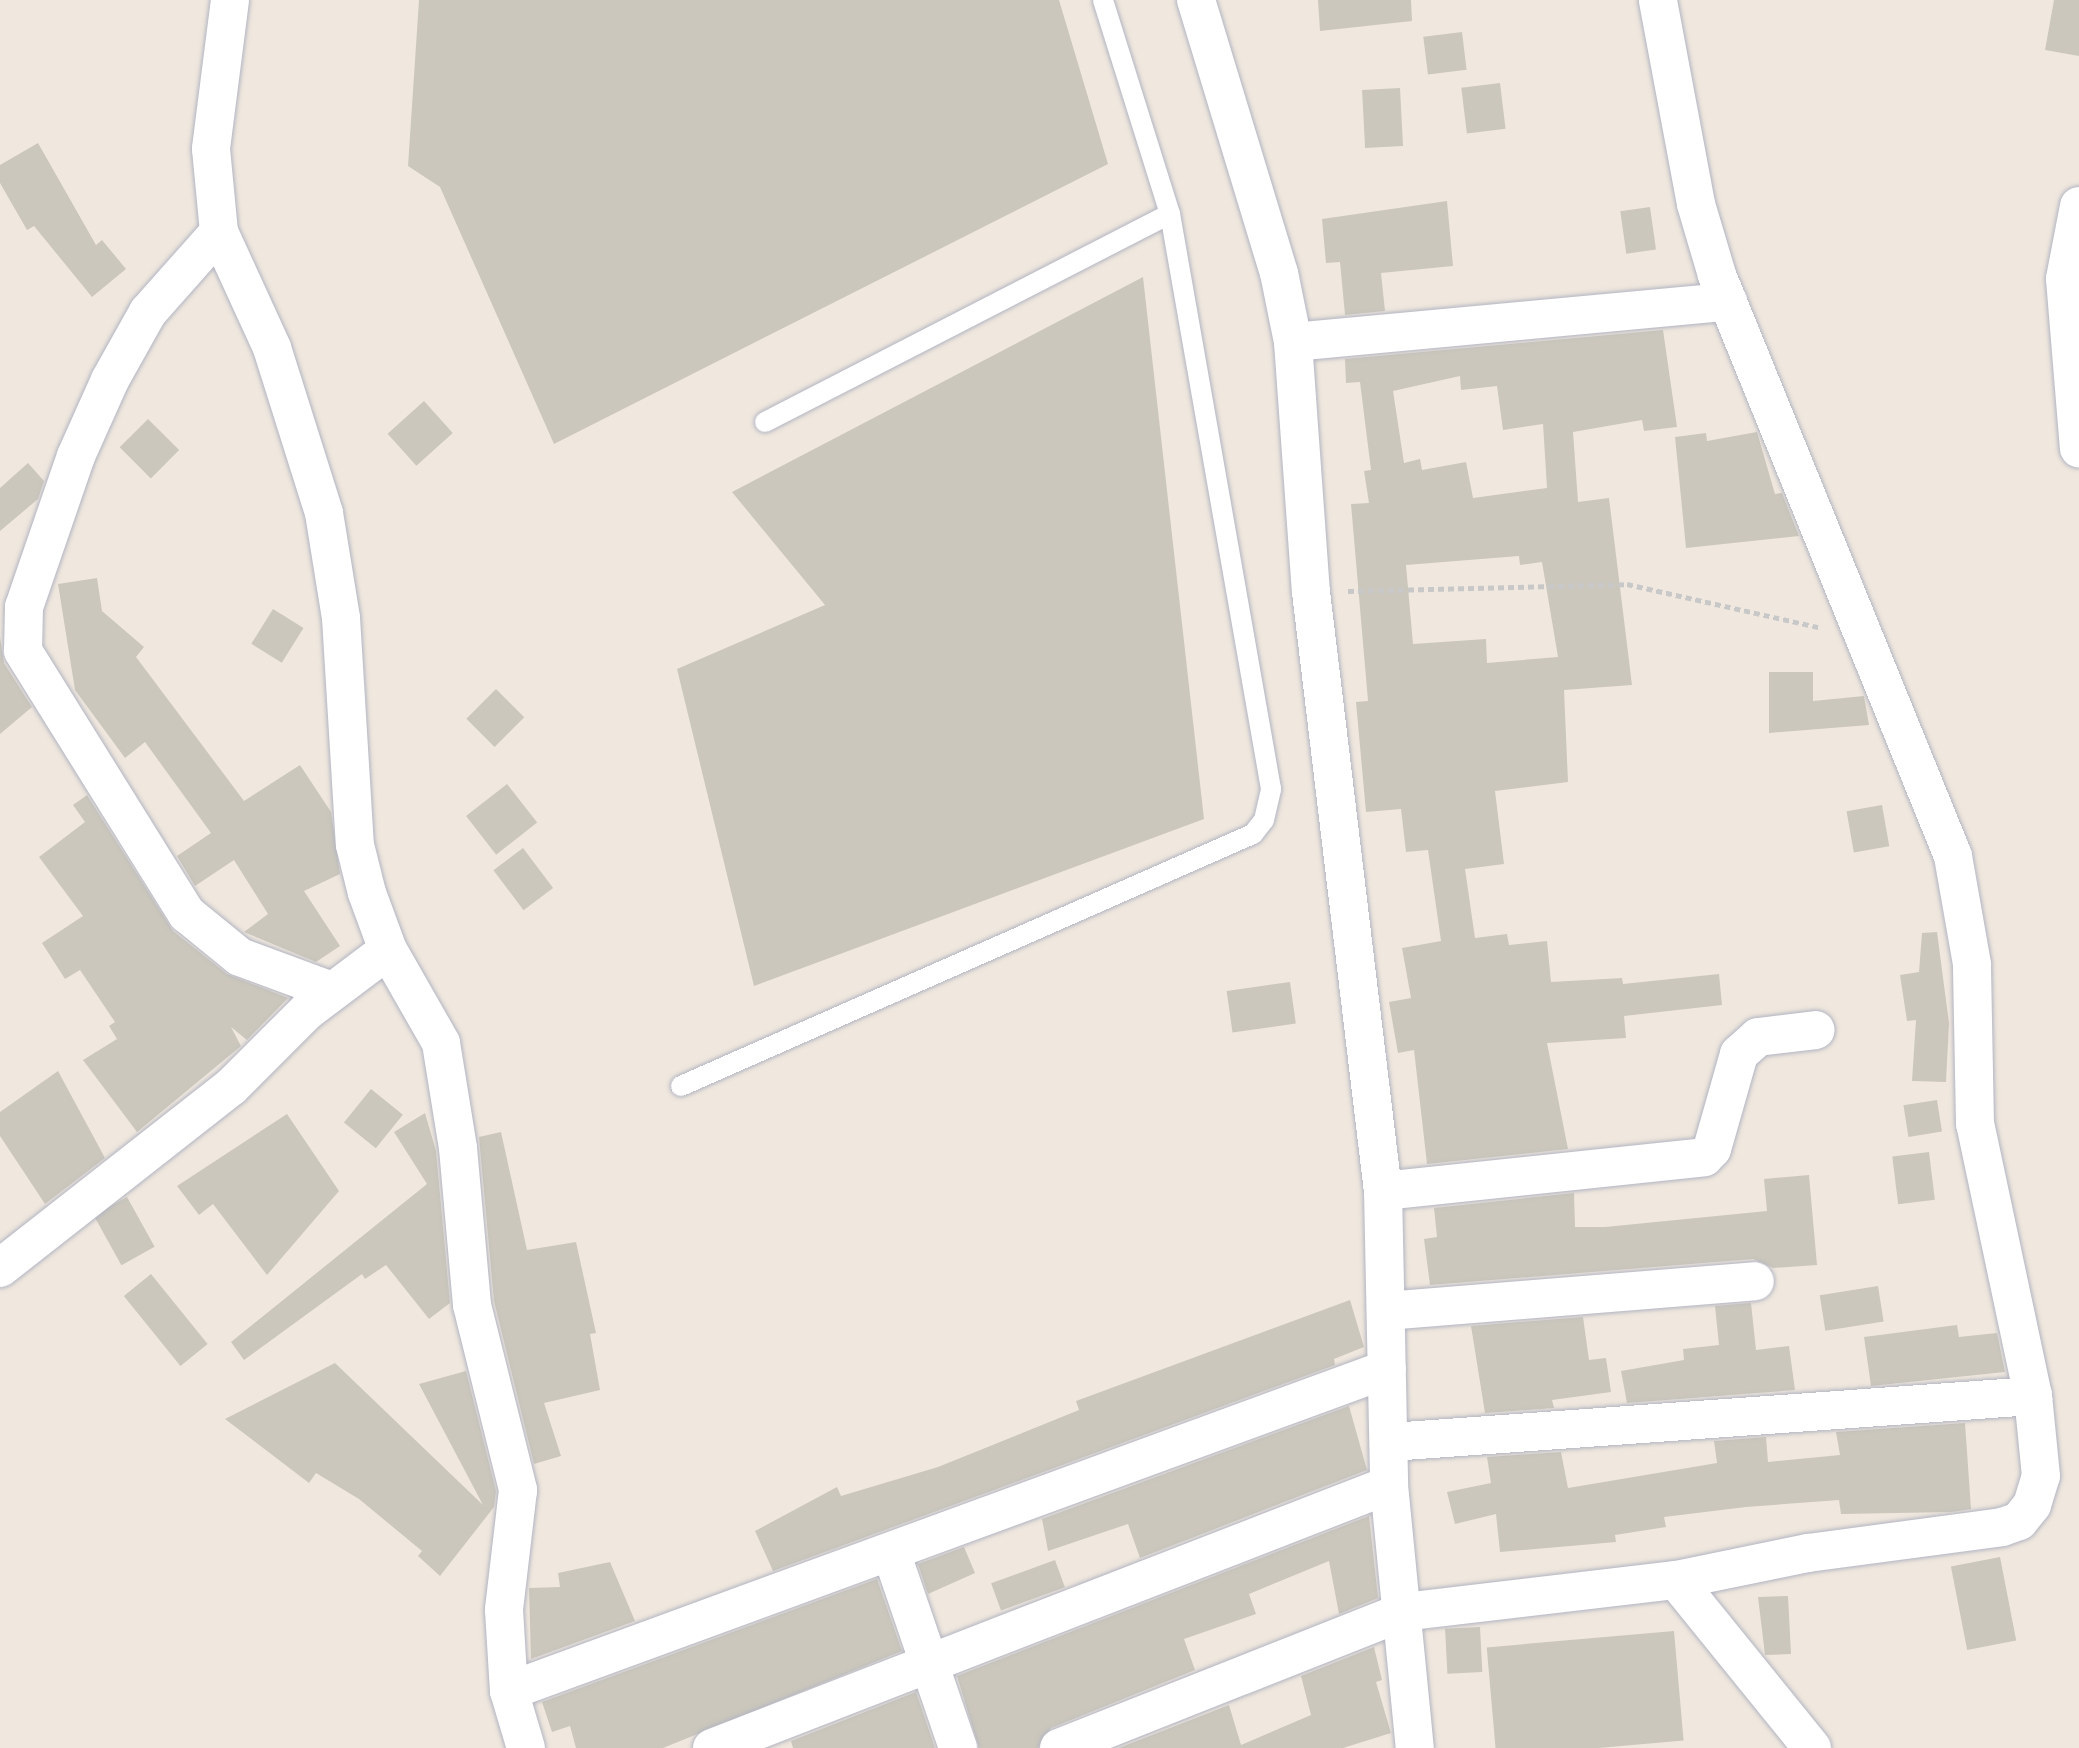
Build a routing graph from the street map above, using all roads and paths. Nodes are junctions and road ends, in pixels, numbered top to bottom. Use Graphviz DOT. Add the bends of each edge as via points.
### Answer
graph roads {
  1 [pos="230,0"];
  2 [pos="1103,0"];
  3 [pos="1196,0"];
  4 [pos="1658,0"];
  5 [pos="2079,206"];
  6 [pos="1170,214"];
  7 [pos="219,232"];
  8 [pos="1728,302"];
  9 [pos="1293,342"];
  10 [pos="765,422"];
  11 [pos="2079,448"];
  12 [pos="1311,592"];
  13 [pos="1863,635"];
  14 [pos="388,950"];
  15 [pos="332,991"];
  16 [pos="1816,1030"];
  17 [pos="681,1086"];
  18 [pos="1383,1191"];
  19 [pos="0,1268"];
  20 [pos="1755,1281"];
  21 [pos="1386,1311"];
  22 [pos="1387,1369"];
  23 [pos="2033,1396"];
  24 [pos="1391,1442"];
  25 [pos="1389,1485"];
  26 [pos="891,1552"];
  27 [pos="1676,1580"];
  28 [pos="1403,1612"];
  29 [pos="926,1666"];
  30 [pos="509,1691"];
  31 [pos="1403,1744"];
  32 [pos="526,1748"];
  33 [pos="712,1748"];
  34 [pos="958,1748"];
  35 [pos="1059,1748"];
  36 [pos="1812,1748"];
  1 -- 7 [label="street" via="211,149"];
  2 -- 6 [label="lane"];
  3 -- 9 [label="street" via="1279,273"];
  4 -- 8 [label="street" via="1696,204"];
  5 -- 11 [label="street" via="2065,279"];
  6 -- 10 [label="lane"];
  6 -- 17 [label="lane" via="1271,789 1264,820 1253,834"];
  7 -- 14 [label="street" via="272,348 324,513 341,618 355,845"];
  7 -- 15 [label="street" via="148,312 110,380 76,456 24,607 23,651 187,914 240,957"];
  8 -- 9 [label="street"];
  8 -- 13 [label="street"];
  9 -- 12 [label="street"];
  12 -- 13 [label="path" via="1627,584"];
  12 -- 18 [label="street"];
  13 -- 23 [label="street" via="1953,856 1972,964 1975,1124"];
  14 -- 15 [label="street"];
  14 -- 30 [label="street" via="441,1043 458,1148 472,1305 515,1469 519,1508 504,1610"];
  15 -- 19 [label="street" via="231,1087"];
  16 -- 18 [label="street" via="1758,1037 1739,1054 1704,1157"];
  18 -- 21 [label="street"];
  20 -- 21 [label="street"];
  21 -- 22 [label="street"];
  22 -- 24 [label="street"];
  22 -- 26 [label="street"];
  23 -- 24 [label="street"];
  23 -- 27 [label="street" via="2041,1476 2032,1505 2019,1521"];
  24 -- 25 [label="street"];
  25 -- 28 [label="street"];
  25 -- 29 [label="street"];
  26 -- 29 [label="street"];
  26 -- 30 [label="street"];
  27 -- 28 [label="street"];
  27 -- 36 [label="street"];
  28 -- 31 [label="street"];
  28 -- 35 [label="street"];
  29 -- 33 [label="street"];
  29 -- 34 [label="street"];
  30 -- 32 [label="street"];
}
